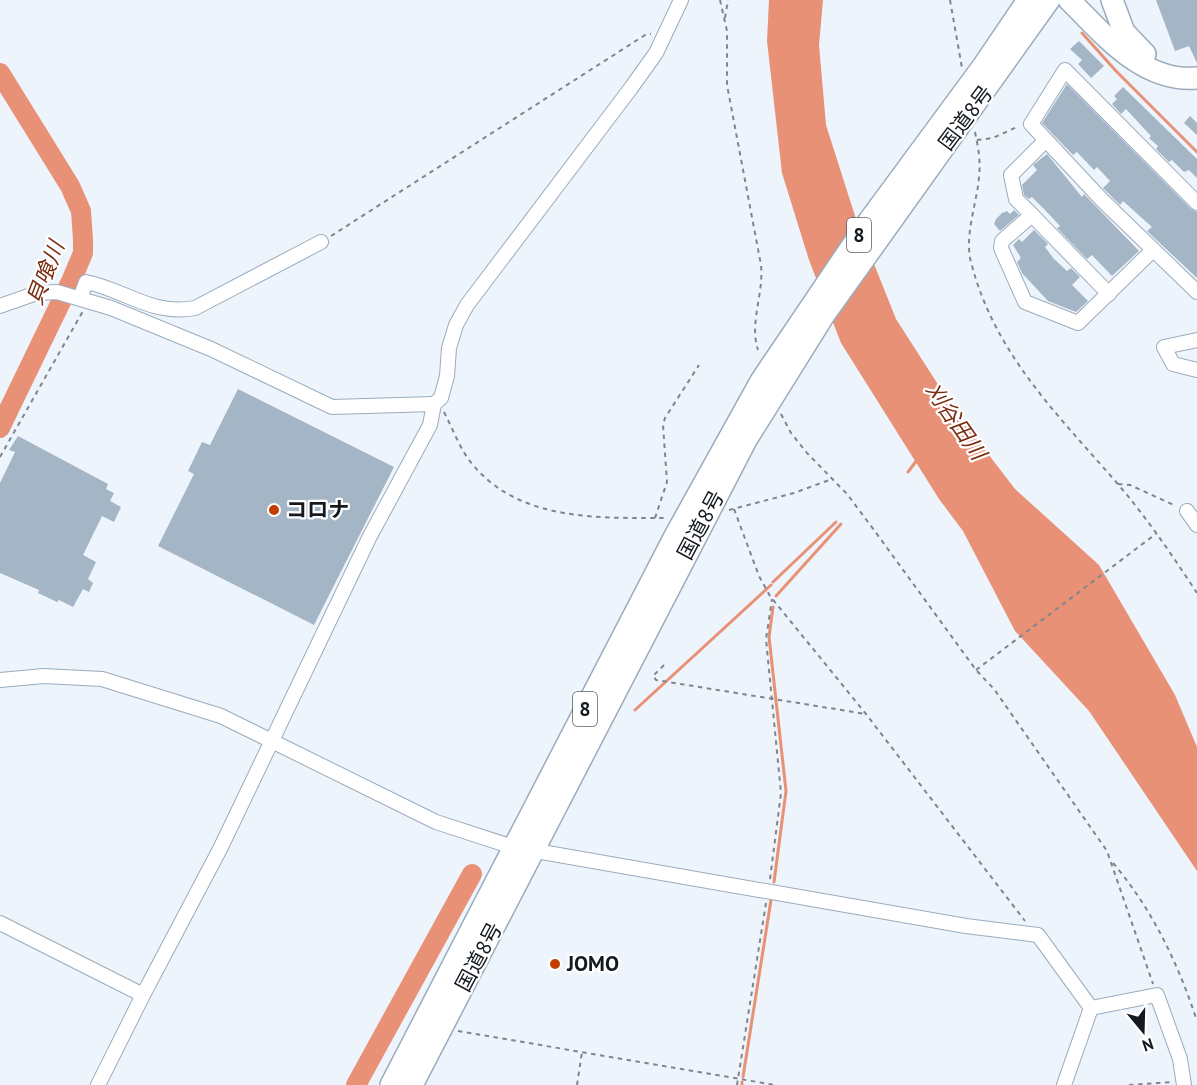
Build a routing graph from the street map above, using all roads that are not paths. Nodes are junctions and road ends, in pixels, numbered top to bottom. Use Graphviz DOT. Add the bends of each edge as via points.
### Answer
graph roads {
  1 [pos="681,0"];
  2 [pos="1069,0"];
  3 [pos="1112,0"];
  4 [pos="1045,2"];
  5 [pos="1084,15"];
  6 [pos="1197,70"];
  7 [pos="1197,78"];
  8 [pos="1046,140"];
  9 [pos="1197,203"];
  10 [pos="1032,215"];
  11 [pos="321,242"];
  12 [pos="1153,250"];
  13 [pos="1196,290"];
  14 [pos="1108,294"];
  15 [pos="80,299"];
  16 [pos="0,306"];
  17 [pos="1197,340"];
  18 [pos="792,348"];
  19 [pos="1197,370"];
  20 [pos="434,404"];
  21 [pos="1187,511"];
  22 [pos="1197,525"];
  23 [pos="0,680"];
  24 [pos="270,740"];
  25 [pos="513,847"];
  26 [pos="534,851"];
  27 [pos="0,923"];
  28 [pos="143,995"];
  29 [pos="1091,1008"];
  30 [pos="1181,1083"];
  31 [pos="98,1085"];
  32 [pos="391,1085"];
  33 [pos="412,1085"];
  34 [pos="1064,1085"];
  1 -- 20 [label="street" via="666,34 631,88 467,305 449,348 441,398"];
  2 -- 5 [label="highway"];
  3 -- 6 [label="highway" via="1124,32 1143,52 1170,66"];
  4 -- 5 [label="street"];
  4 -- 18 [label="highway, 国道8号 / 8" via="880,234"];
  4 -- 18 [label="highway, 国道8号 / 8" via="984,65 932,134"];
  5 -- 7 [label="highway" via="1146,68 1178,78"];
  8 -- 9 [label="street" via="1030,123 1065,70"];
  8 -- 10 [label="street" via="1011,175 1016,199"];
  8 -- 12 [label="street"];
  10 -- 14 [label="street"];
  10 -- 14 [label="street" via="1002,241 1001,248 1025,302 1078,323"];
  11 -- 15 [label="street" via="195,308 158,309 86,282"];
  12 -- 13 [label="street"];
  12 -- 14 [label="street"];
  15 -- 16 [label="street" via="57,292 37,293"];
  15 -- 20 [label="street" via="211,349 332,406"];
  17 -- 19 [label="street" via="1164,347 1173,364"];
  18 -- 25 [label="highway, 国道8号 / 8" via="714,463"];
  18 -- 26 [label="highway, 国道8号 / 8"];
  20 -- 24 [label="street" via="430,425 369,538"];
  21 -- 22 [label="street"];
  23 -- 24 [label="street" via="45,676 102,679 220,716"];
  24 -- 25 [label="street" via="436,822"];
  24 -- 28 [label="street" via="220,849"];
  25 -- 26 [label="street"];
  25 -- 32 [label="highway, 国道8号 / 8"];
  26 -- 29 [label="street" via="1038,935"];
  26 -- 33 [label="highway, 国道8号 / 8"];
  27 -- 28 [label="street"];
  28 -- 31 [label="street"];
  29 -- 30 [label="street" via="1157,995 1180,1059"];
  29 -- 34 [label="street"];
}
